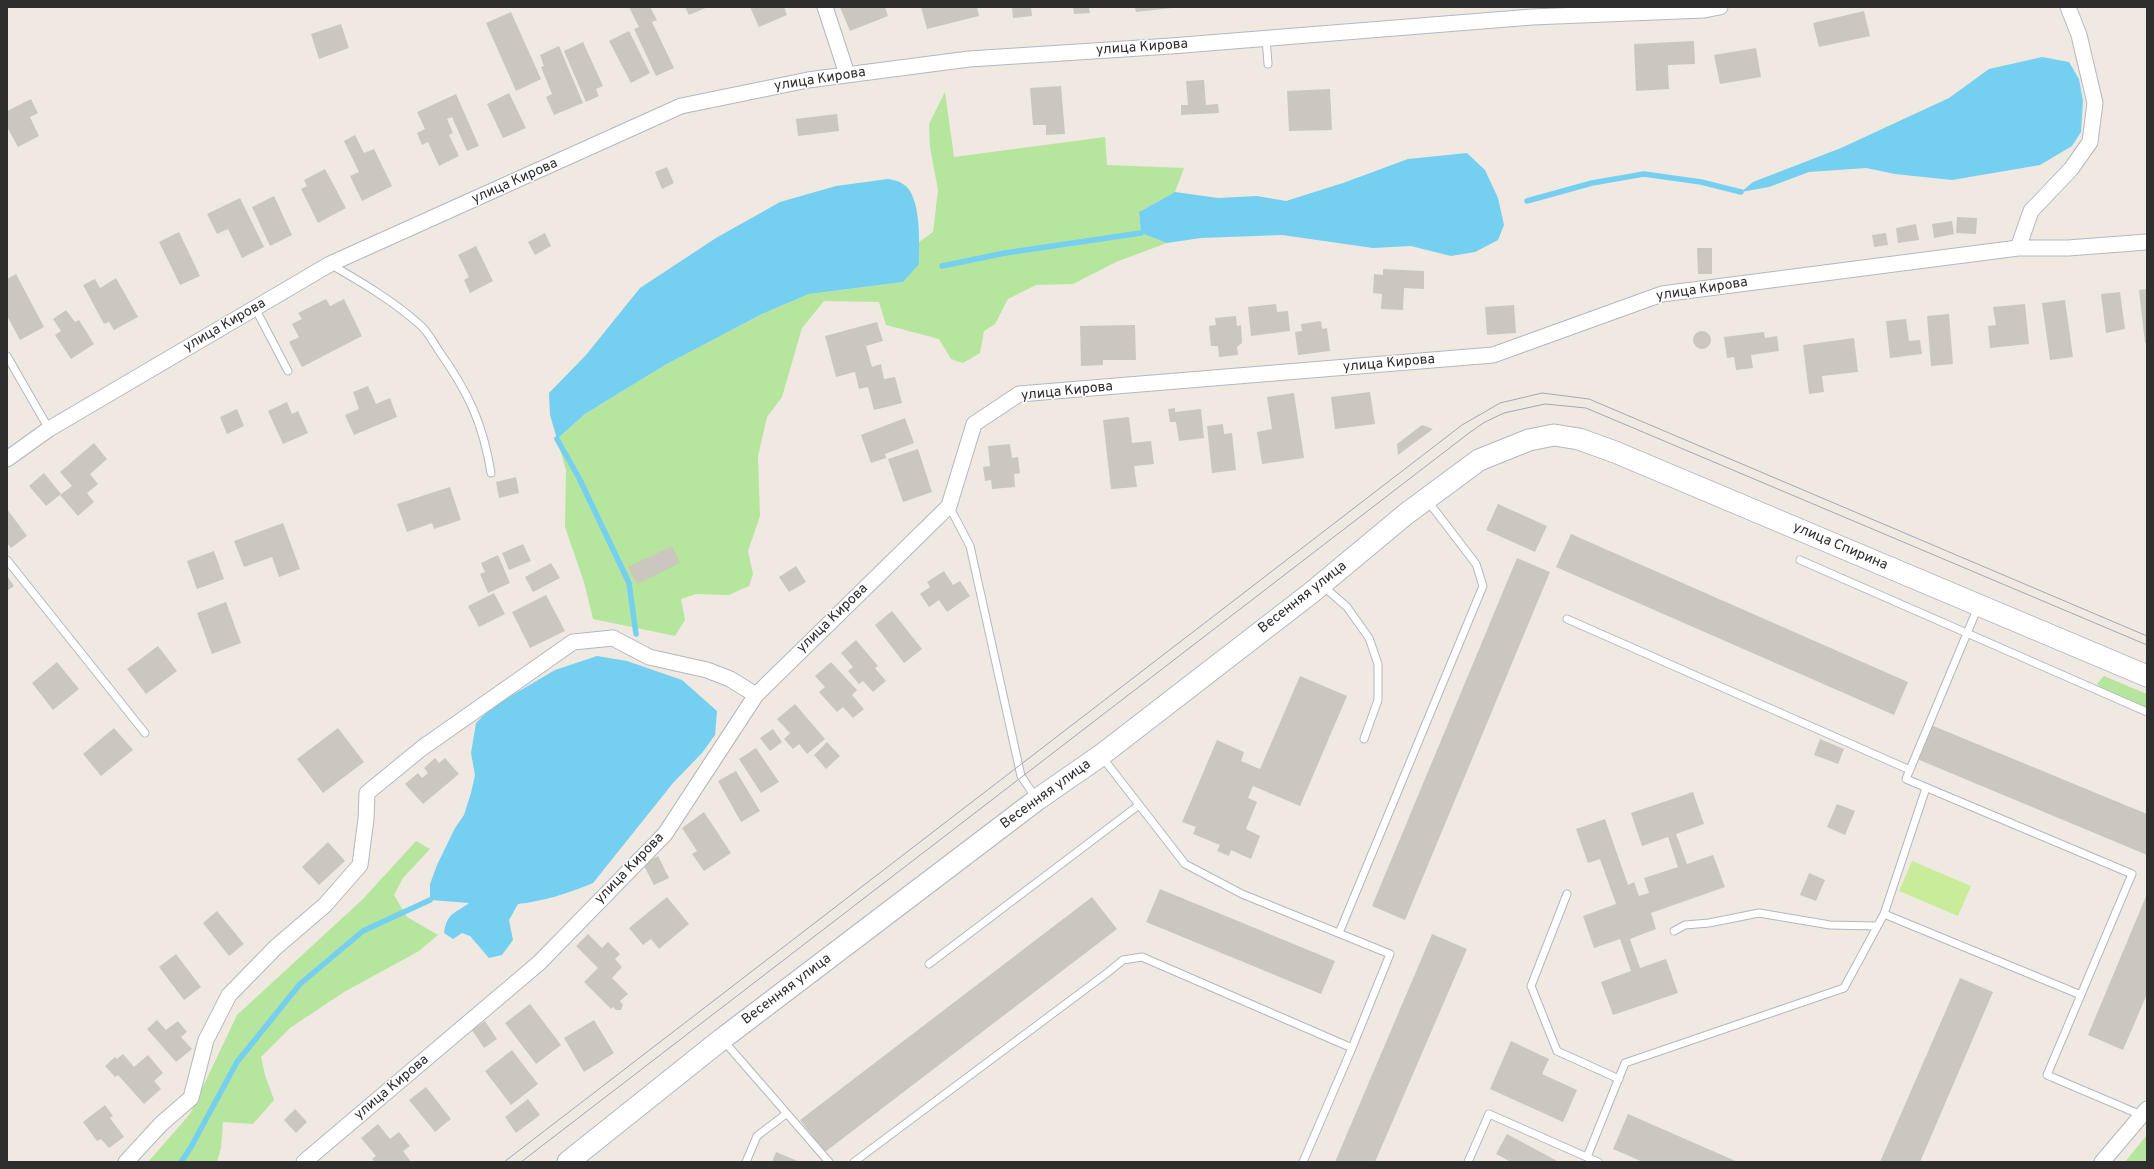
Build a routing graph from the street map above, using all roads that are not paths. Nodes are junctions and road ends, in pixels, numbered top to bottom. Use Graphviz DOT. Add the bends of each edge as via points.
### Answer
graph roads {
  1 [pos="825,7"];
  2 [pos="1720,7"];
  3 [pos="2068,7"];
  4 [pos="1266,38"];
  5 [pos="1268,64"];
  6 [pos="847,74"];
  7 [pos="2147,242"];
  8 [pos="2018,248"];
  9 [pos="330,264"];
  10 [pos="255,308"];
  11 [pos="7,356"];
  12 [pos="288,371"];
  13 [pos="49,429"];
  14 [pos="1529,440"];
  15 [pos="7,459"];
  16 [pos="491,473"];
  17 [pos="1426,499"];
  18 [pos="949,506"];
  19 [pos="7,560"];
  20 [pos="1800,560"];
  21 [pos="1322,584"];
  22 [pos="1979,605"];
  23 [pos="1567,619"];
  24 [pos="1967,633"];
  25 [pos="2147,676"];
  26 [pos="756,695"];
  27 [pos="2147,712"];
  28 [pos="145,733"];
  29 [pos="1364,739"];
  30 [pos="1100,756"];
  31 [pos="1910,770"];
  32 [pos="1926,788"];
  33 [pos="1038,799"];
  34 [pos="1138,805"];
  35 [pos="1567,894"];
  36 [pos="1884,914"];
  37 [pos="1877,926"];
  38 [pos="1674,931"];
  39 [pos="1339,933"];
  40 [pos="929,964"];
  41 [pos="2081,995"];
  42 [pos="722,1039"];
  43 [pos="1352,1048"];
  44 [pos="1618,1079"];
  45 [pos="2144,1112"];
  46 [pos="786,1114"];
  47 [pos="1587,1157"];
  48 [pos="126,1162"];
  49 [pos="304,1162"];
  50 [pos="568,1162"];
  51 [pos="746,1162"];
  52 [pos="829,1162"];
  53 [pos="854,1162"];
  54 [pos="1303,1162"];
  55 [pos="1468,1162"];
  56 [pos="1598,1162"];
  57 [pos="2102,1162"];
  1 -- 6 [label="street"];
  2 -- 4 [label="street, улица Кирова" via="1704,10 1532,16"];
  3 -- 8 [label="street" via="2079,35 2095,103 2090,142 2071,169 2031,211"];
  4 -- 5 [label="lane"];
  4 -- 6 [label="street, улица Кирова" via="969,59"];
  6 -- 9 [label="street, улица Кирова" via="681,106"];
  7 -- 8 [label="street, улица Кирова" via="2068,248"];
  8 -- 18 [label="street, улица Кирова" via="1662,294 1494,355 1019,394 974,424"];
  9 -- 10 [label="street, улица Кирова"];
  9 -- 16 [label="lane" via="373,289 421,325 457,375 476,413 486,442"];
  10 -- 12 [label="lane"];
  10 -- 13 [label="street, улица Кирова"];
  11 -- 13 [label="lane"];
  13 -- 15 [label="street, улица Кирова"];
  14 -- 17 [label="main road, Весенняя улица" via="1479,460"];
  14 -- 22 [label="main road, улица Спирина" via="1554,434 1579,439 1615,452"];
  17 -- 21 [label="main road, Весенняя улица"];
  17 -- 39 [label="lane" via="1476,564 1483,586"];
  18 -- 26 [label="street, улица Кирова"];
  18 -- 33 [label="lane" via="970,546 1021,776"];
  19 -- 28 [label="lane"];
  20 -- 24 [label="lane"];
  21 -- 29 [label="lane" via="1347,607 1369,638 1378,664 1378,700"];
  21 -- 30 [label="main road, Весенняя улица"];
  22 -- 24 [label="lane"];
  22 -- 25 [label="main road, улица Спирина"];
  23 -- 31 [label="lane"];
  24 -- 27 [label="lane"];
  24 -- 31 [label="lane"];
  26 -- 48 [label="street" via="718,674 649,657 613,638 573,642 422,748 366,792 366,819 360,865 325,905 276,947 229,995 206,1040 190,1098"];
  26 -- 49 [label="street, улица Кирова" via="665,834 539,963"];
  30 -- 33 [label="main road, Весенняя улица"];
  30 -- 34 [label="lane"];
  31 -- 32 [label="lane" via="1906,779"];
  32 -- 36 [label="lane"];
  32 -- 41 [label="lane" via="2132,874"];
  33 -- 42 [label="main road, Весенняя улица"];
  34 -- 39 [label="lane" via="1185,864 1242,894"];
  34 -- 40 [label="lane"];
  35 -- 44 [label="lane" via="1531,986 1557,1051"];
  36 -- 37 [label="lane"];
  36 -- 41 [label="lane"];
  37 -- 38 [label="lane" via="1830,924 1759,913 1685,926"];
  37 -- 44 [label="lane" via="1844,988 1625,1063"];
  39 -- 43 [label="lane" via="1390,954"];
  41 -- 45 [label="lane" via="2047,1076"];
  42 -- 46 [label="lane"];
  42 -- 50 [label="main road, Весенняя улица"];
  43 -- 53 [label="lane" via="1142,957 1123,960"];
  43 -- 54 [label="lane"];
  44 -- 47 [label="lane"];
  45 -- 57 [label="street"];
  46 -- 51 [label="lane" via="757,1136"];
  46 -- 52 [label="lane"];
  47 -- 55 [label="lane" via="1489,1114"];
  47 -- 56 [label="lane"];
}
